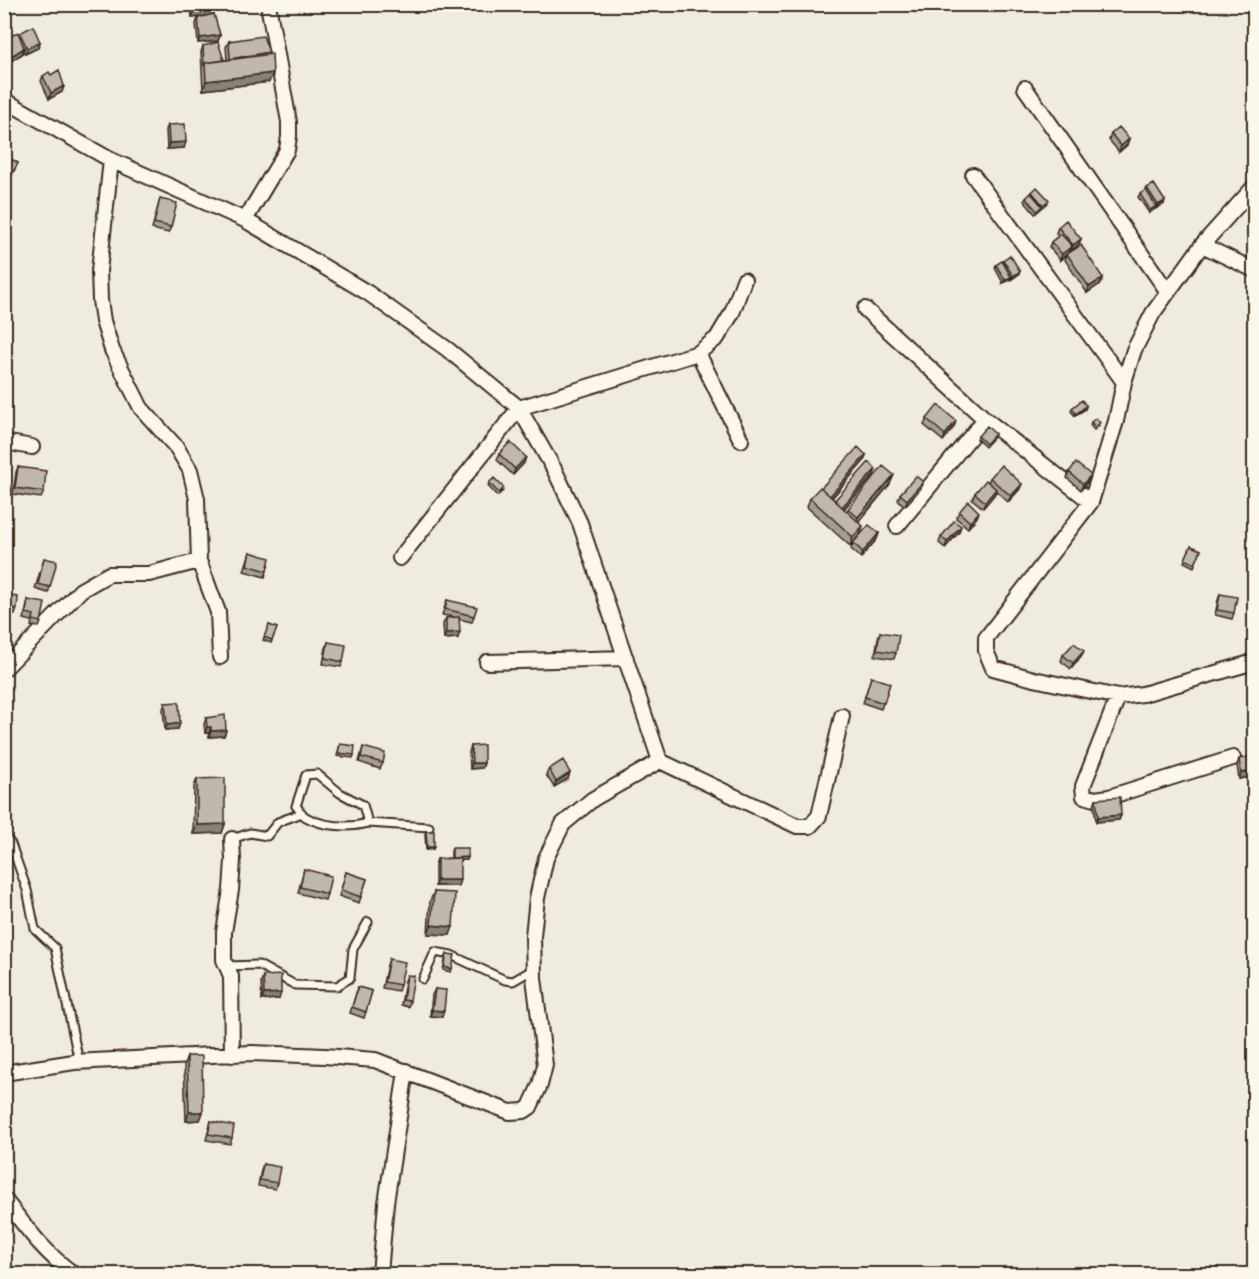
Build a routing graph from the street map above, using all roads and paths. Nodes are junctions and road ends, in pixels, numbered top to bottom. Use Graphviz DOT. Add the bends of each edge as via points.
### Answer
graph roads {
  1 [pos="268,4"];
  2 [pos="1025,88"];
  3 [pos="4,100"];
  4 [pos="111,160"];
  5 [pos="972,175"];
  6 [pos="1254,187"];
  7 [pos="245,220"];
  8 [pos="1202,245"];
  9 [pos="1254,270"];
  10 [pos="744,280"];
  11 [pos="1168,292"];
  12 [pos="865,309"];
  13 [pos="698,353"];
  14 [pos="1124,382"];
  15 [pos="519,408"];
  16 [pos="985,419"];
  17 [pos="741,440"];
  18 [pos="4,442"];
  19 [pos="32,447"];
  20 [pos="1091,502"];
  21 [pos="897,526"];
  22 [pos="400,558"];
  23 [pos="199,561"];
  24 [pos="220,657"];
  25 [pos="626,658"];
  26 [pos="488,662"];
  27 [pos="1254,662"];
  28 [pos="4,669"];
  29 [pos="1118,697"];
  30 [pos="842,717"];
  31 [pos="1233,758"];
  32 [pos="660,761"];
  33 [pos="302,813"];
  34 [pos="368,823"];
  35 [pos="429,827"];
  36 [pos="4,836"];
  37 [pos="232,839"];
  38 [pos="368,922"];
  39 [pos="227,966"];
  40 [pos="534,969"];
  41 [pos="423,979"];
  42 [pos="232,1054"];
  43 [pos="79,1062"];
  44 [pos="406,1071"];
  45 [pos="4,1073"];
  46 [pos="4,1199"];
  47 [pos="74,1275"];
  48 [pos="380,1275"];
  1 -- 7 [label="street" via="289,136 286,150"];
  2 -- 11 [label="street"];
  3 -- 4 [label="street"];
  4 -- 7 [label="street"];
  4 -- 23 [label="street" via="99,271 103,321 112,350 141,408 177,448 190,470 197,499"];
  5 -- 14 [label="street"];
  6 -- 8 [label="street"];
  7 -- 15 [label="street" via="368,293 447,349"];
  8 -- 9 [label="street"];
  8 -- 11 [label="street"];
  10 -- 13 [label="street" via="732,314 717,339"];
  11 -- 14 [label="street" via="1134,350"];
  12 -- 16 [label="street"];
  13 -- 15 [label="street"];
  13 -- 17 [label="street"];
  14 -- 20 [label="street"];
  15 -- 22 [label="street"];
  15 -- 25 [label="street" via="580,523"];
  16 -- 20 [label="street"];
  16 -- 21 [label="street"];
  18 -- 19 [label="street"];
  20 -- 29 [label="street" via="986,638 986,651 993,668"];
  23 -- 24 [label="street" via="218,612"];
  23 -- 28 [label="street" via="149,574 109,574 81,591"];
  25 -- 26 [label="street"];
  25 -- 32 [label="street"];
  27 -- 29 [label="street" via="1143,694"];
  29 -- 31 [label="street" via="1083,786 1084,796 1109,797"];
  30 -- 32 [label="street" via="819,816 810,826 797,826"];
  32 -- 40 [label="street" via="593,799 563,824 546,858 537,898"];
  33 -- 34 [label="lane" via="336,826"];
  33 -- 34 [label="lane" via="296,806 306,775 318,774 340,793 363,805"];
  33 -- 37 [label="lane" via="279,822 267,836 250,833"];
  34 -- 35 [label="lane"];
  36 -- 43 [label="lane" via="11,844 27,890 35,929 56,948"];
  37 -- 39 [label="street" via="231,890 224,932"];
  38 -- 39 [label="lane" via="353,949 350,978 337,986 295,985 259,965"];
  39 -- 42 [label="street" via="231,975"];
  40 -- 41 [label="lane" via="513,981 505,980 451,955 435,952"];
  40 -- 44 [label="street" via="545,1065 530,1107 510,1112"];
  42 -- 43 [label="street"];
  42 -- 44 [label="street" via="375,1060"];
  43 -- 45 [label="street"];
  44 -- 48 [label="street" via="386,1203"];
  46 -- 47 [label="street" via="32,1235"];
}
